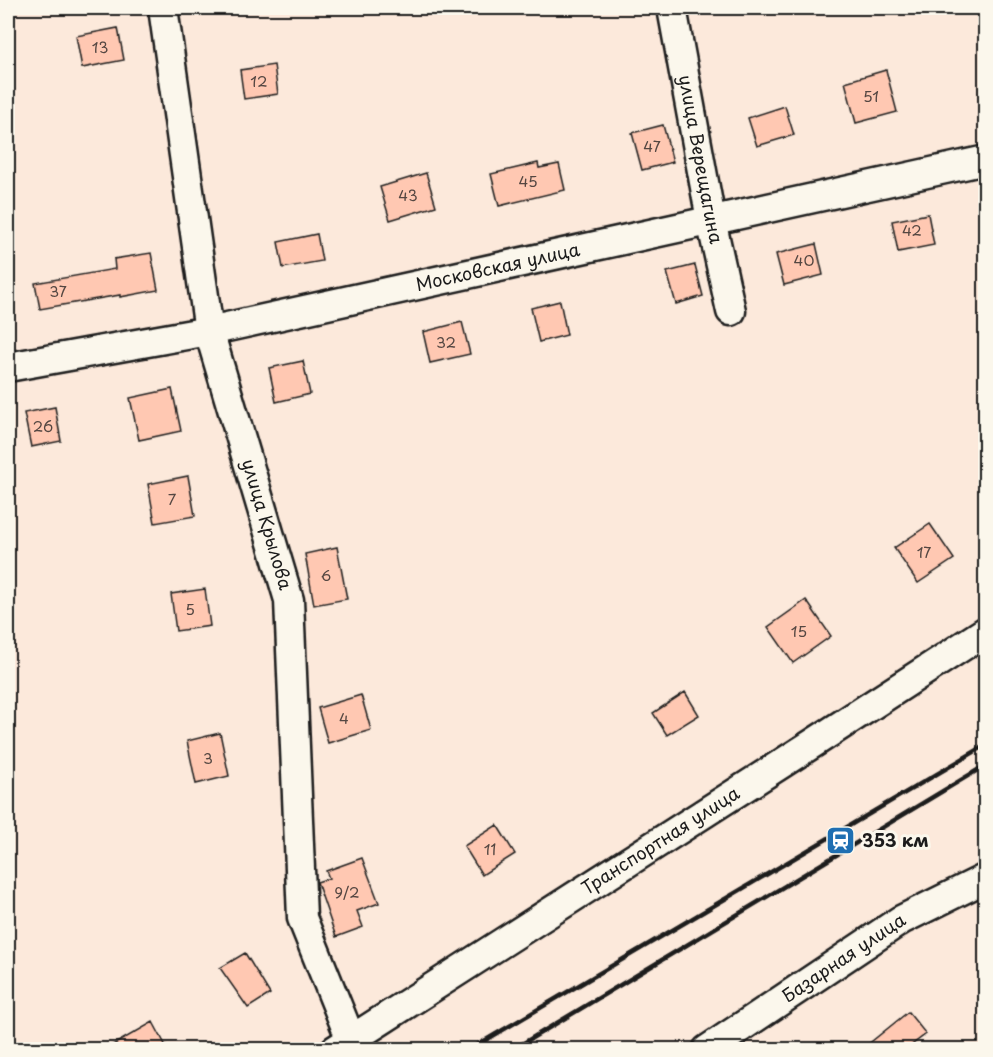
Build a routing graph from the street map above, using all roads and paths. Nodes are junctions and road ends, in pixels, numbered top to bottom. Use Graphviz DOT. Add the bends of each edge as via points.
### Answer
graph roads {
  1 [pos="163,8"];
  2 [pos="672,8"];
  3 [pos="986,160"];
  4 [pos="711,220"];
  5 [pos="731,311"];
  6 [pos="209,331"];
  7 [pos="8,367"];
  8 [pos="986,631"];
  9 [pos="986,878"];
  10 [pos="343,1045"];
  11 [pos="707,1050"];
  1 -- 6 [label="street, улица Крылова"];
  2 -- 4 [label="street, улица Верещагина"];
  3 -- 4 [label="street, Московская улица"];
  4 -- 5 [label="street, улица Верещагина"];
  4 -- 6 [label="street, Московская улица"];
  6 -- 7 [label="street, Московская улица"];
  6 -- 10 [label="street, улица Крылова" via="289,600 302,918"];
  8 -- 10 [label="street, Транспортная улица"];
  9 -- 11 [label="street, Базарная улица" via="901,920"];
}
